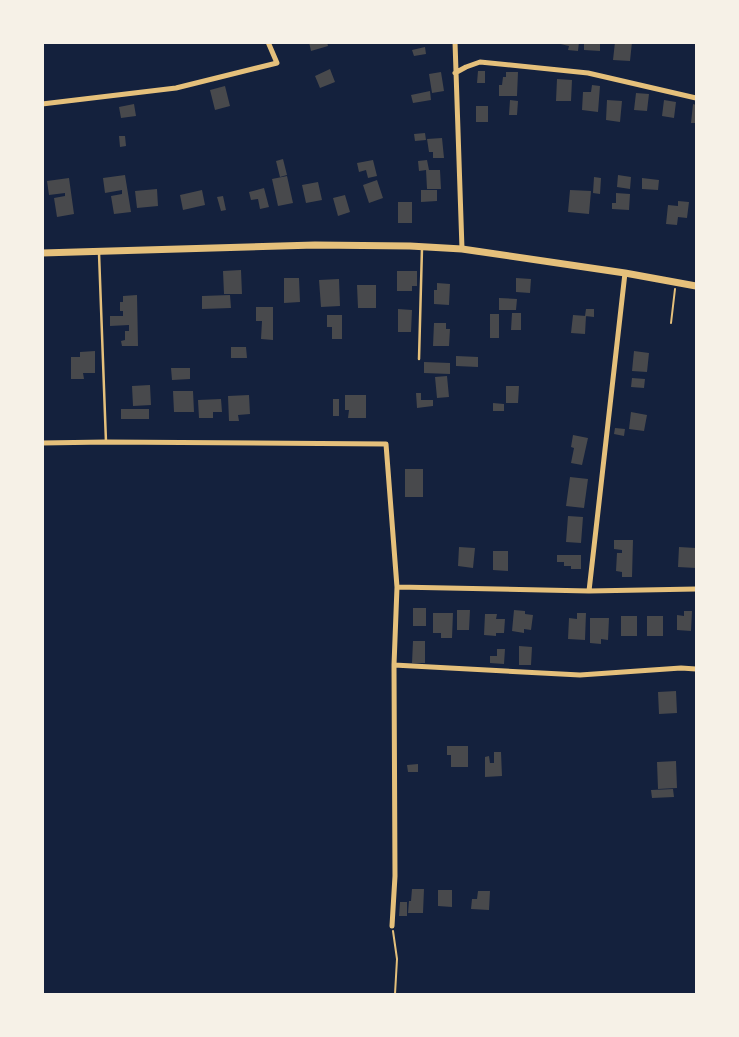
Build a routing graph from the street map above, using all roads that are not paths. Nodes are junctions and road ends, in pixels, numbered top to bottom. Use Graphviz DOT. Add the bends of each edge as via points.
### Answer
graph roads {
  1 [pos="268,42"];
  2 [pos="455,42"];
  3 [pos="455,73"];
  4 [pos="696,98"];
  5 [pos="42,104"];
  6 [pos="422,247"];
  7 [pos="462,249"];
  8 [pos="99,251"];
  9 [pos="42,253"];
  10 [pos="624,273"];
  11 [pos="696,286"];
  12 [pos="419,359"];
  13 [pos="106,442"];
  14 [pos="42,443"];
  15 [pos="397,587"];
  16 [pos="696,589"];
  17 [pos="589,590"];
  18 [pos="394,665"];
  19 [pos="696,669"];
  20 [pos="392,927"];
  1 -- 5 [label="street" via="277,63 176,88"];
  2 -- 3 [label="street"];
  3 -- 4 [label="street" via="480,62 588,73"];
  3 -- 7 [label="street"];
  6 -- 7 [label="main road"];
  6 -- 8 [label="main road" via="316,245"];
  6 -- 12 [label="lane"];
  7 -- 10 [label="main road"];
  8 -- 9 [label="main road"];
  8 -- 13 [label="lane"];
  10 -- 11 [label="main road"];
  10 -- 17 [label="street"];
  13 -- 14 [label="street"];
  13 -- 15 [label="street" via="386,444"];
  15 -- 17 [label="street"];
  15 -- 18 [label="street"];
  16 -- 17 [label="street"];
  18 -- 19 [label="street" via="580,675"];
  18 -- 20 [label="street" via="395,867"];
}
